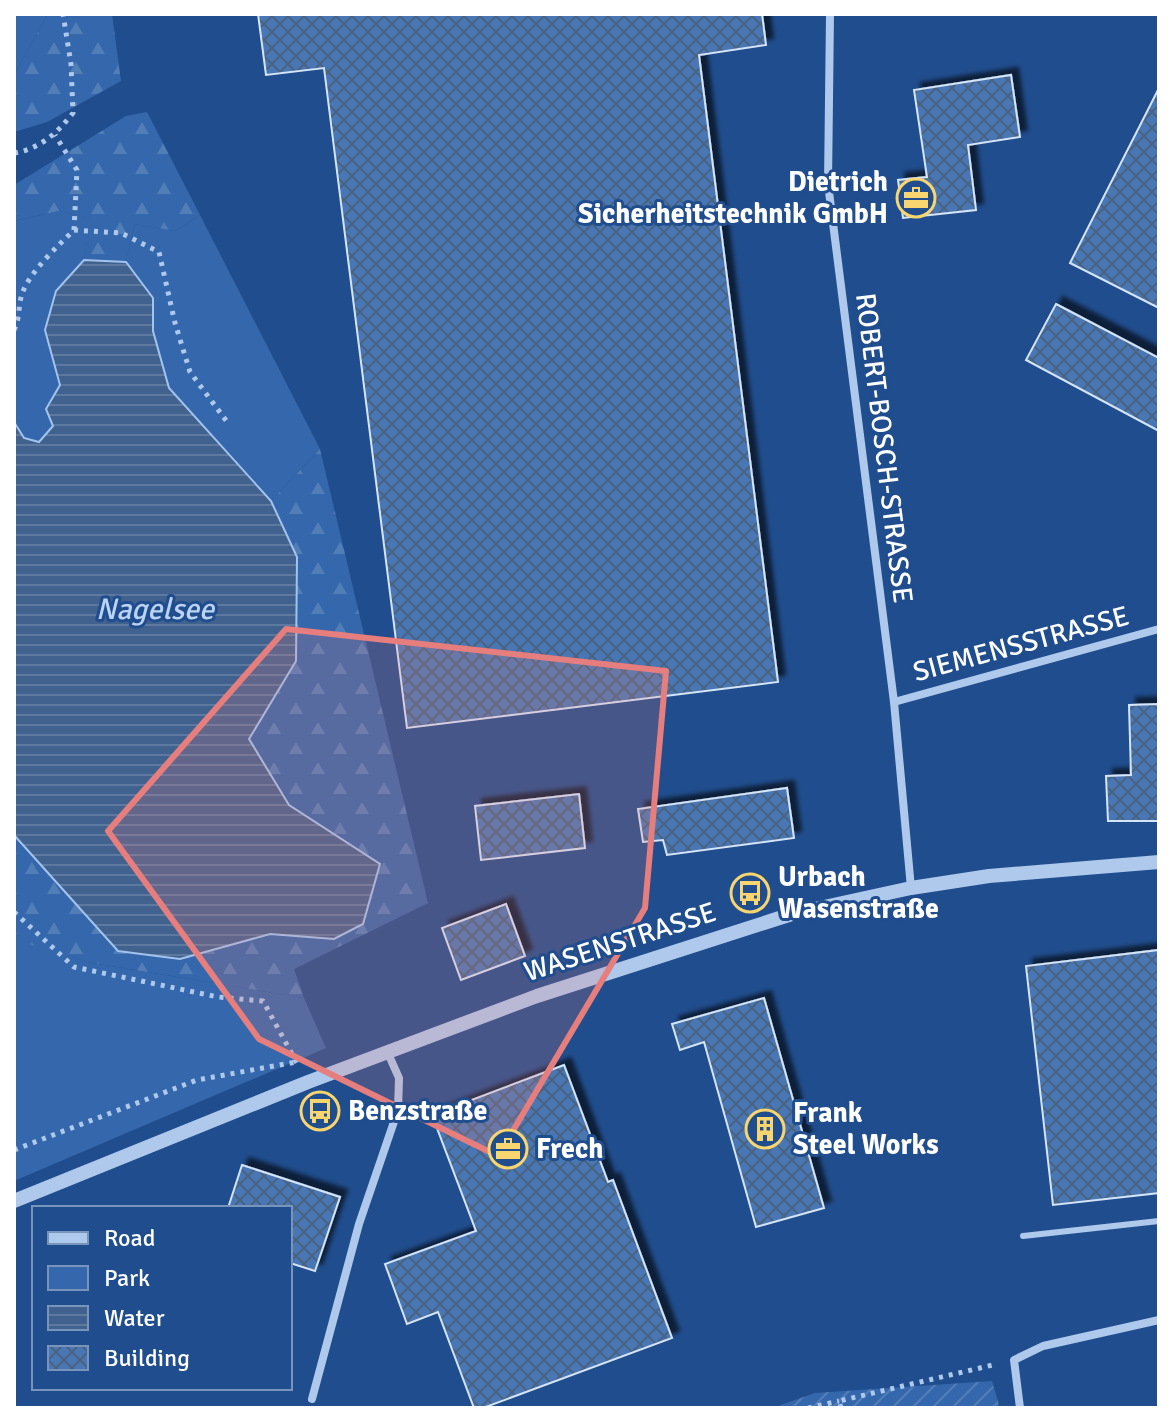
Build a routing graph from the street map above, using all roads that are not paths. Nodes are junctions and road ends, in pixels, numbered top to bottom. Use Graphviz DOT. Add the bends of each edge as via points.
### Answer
graph roads {
  1 [pos="830,14"];
  2 [pos="1159,629"];
  3 [pos="894,702"];
  4 [pos="1159,862"];
  5 [pos="911,888"];
  6 [pos="387,1051"];
  7 [pos="14,1201"];
  8 [pos="1159,1221"];
  9 [pos="1023,1236"];
  10 [pos="1159,1320"];
  11 [pos="312,1399"];
  12 [pos="1020,1408"];
  1 -- 3 [label="street, ROBERT-BOSCH-STRASSE" via="828,184"];
  2 -- 3 [label="street, SIEMENSSTRASSE"];
  3 -- 5 [label="street, ROBERT-BOSCH-STRASSE"];
  4 -- 5 [label="street, WASENSTRASSE"];
  5 -- 6 [label="street, WASENSTRASSE" via="719,936"];
  6 -- 7 [label="street, WASENSTRASSE"];
  6 -- 11 [label="street" via="399,1078 398,1110 359,1224"];
  8 -- 9 [label="lane"];
  10 -- 12 [label="street" via="1043,1346 1014,1360"];
}
